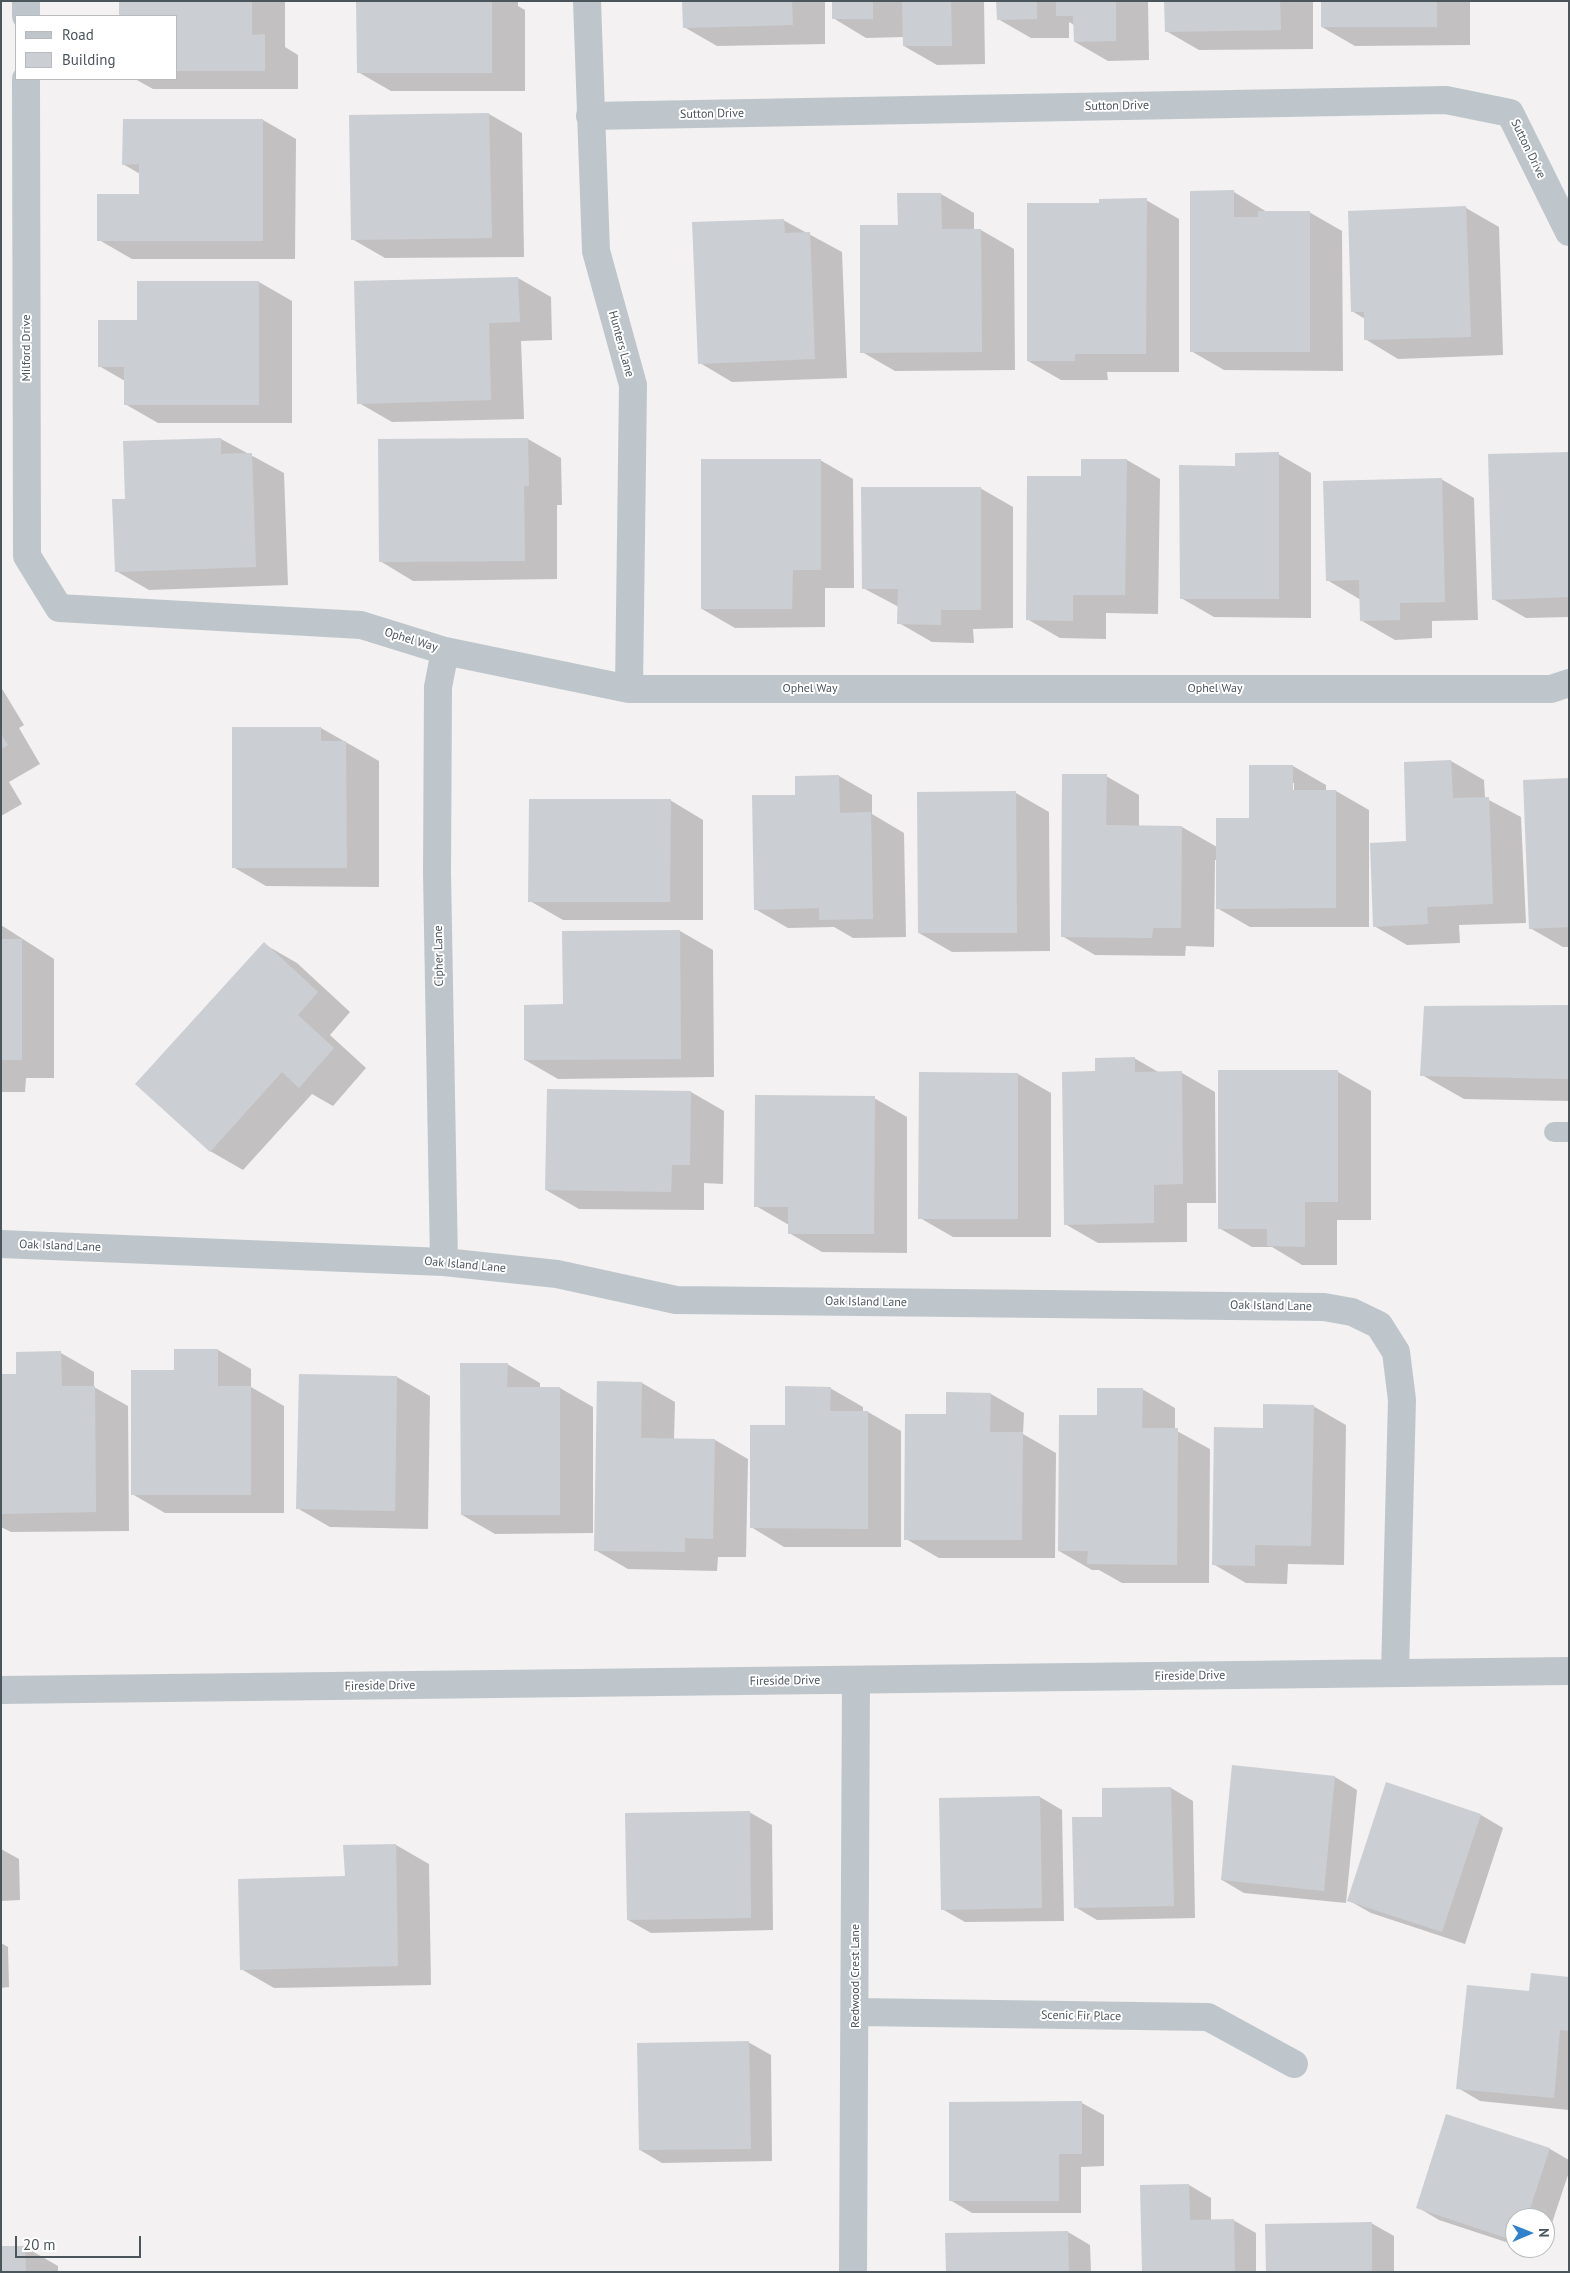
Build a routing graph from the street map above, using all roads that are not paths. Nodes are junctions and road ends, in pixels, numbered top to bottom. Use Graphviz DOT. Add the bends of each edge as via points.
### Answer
graph roads {
  1 [pos="26,1"];
  2 [pos="587,1"];
  3 [pos="26,15"];
  4 [pos="26,80"];
  5 [pos="590,116"];
  6 [pos="1569,232"];
  7 [pos="59,608"];
  8 [pos="445,651"];
  9 [pos="1569,683"];
  10 [pos="629,689"];
  11 [pos="1,1244"];
  12 [pos="444,1262"];
  13 [pos="1569,1671"];
  14 [pos="1395,1673"];
  15 [pos="856,1680"];
  16 [pos="1,1690"];
  17 [pos="856,2012"];
  18 [pos="1294,2064"];
  19 [pos="852,2272"];
  1 -- 3 [label="street"];
  2 -- 5 [label="street, Hunters Lane"];
  4 -- 7 [label="street, Milford Drive" via="27,556"];
  5 -- 6 [label="street, Sutton Drive" via="1446,100 1510,113"];
  5 -- 10 [label="street, Hunters Lane" via="596,251 633,385"];
  7 -- 8 [label="street, Ophel Way" via="361,625"];
  8 -- 10 [label="street, Ophel Way"];
  8 -- 12 [label="street, Cipher Lane" via="438,687 437,872"];
  9 -- 10 [label="street, Ophel Way" via="1551,688"];
  11 -- 12 [label="street, Oak Island Lane"];
  12 -- 14 [label="street, Oak Island Lane" via="557,1274 676,1300 1324,1307 1352,1312 1379,1325 1396,1352 1402,1400"];
  13 -- 14 [label="street, Fireside Drive"];
  14 -- 15 [label="street, Fireside Drive"];
  15 -- 16 [label="street, Fireside Drive"];
  15 -- 17 [label="street, Redwood Crest Lane"];
  17 -- 18 [label="street, Scenic Fir Place" via="1208,2017"];
  17 -- 19 [label="street, Redwood Crest Lane"];
}
